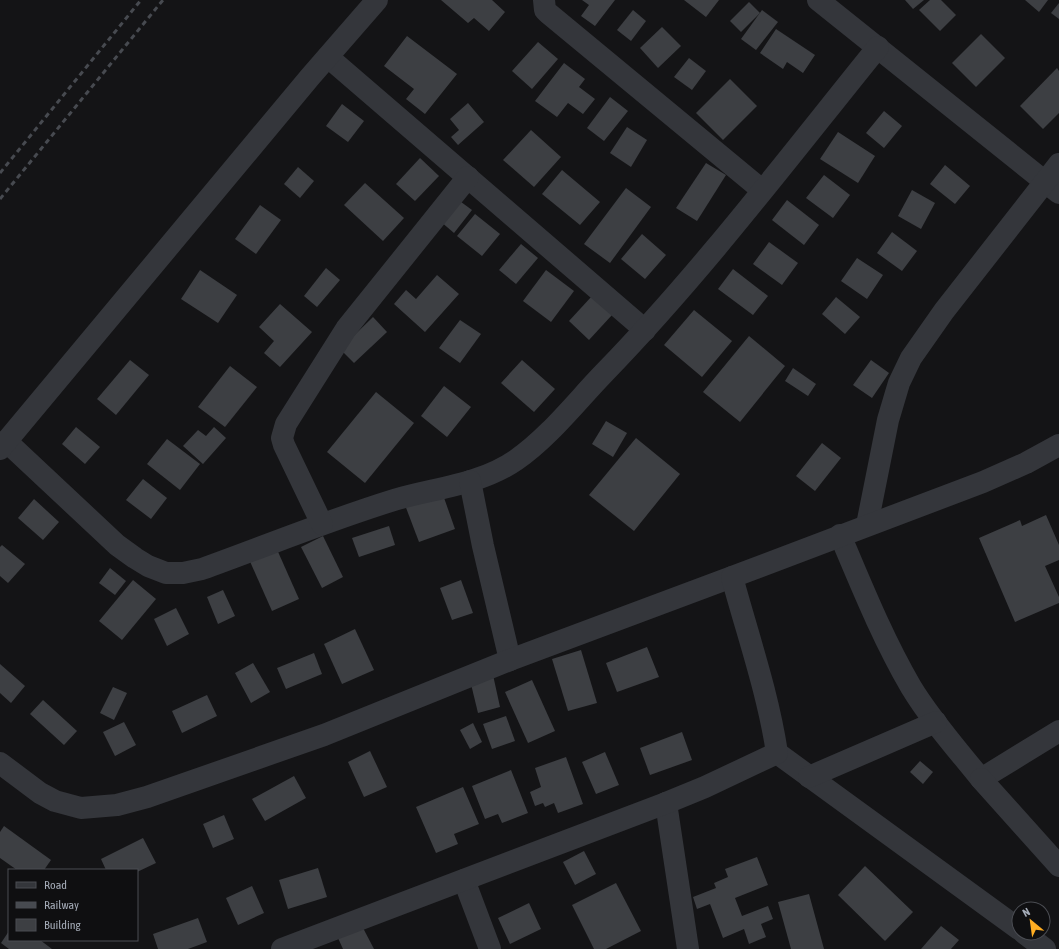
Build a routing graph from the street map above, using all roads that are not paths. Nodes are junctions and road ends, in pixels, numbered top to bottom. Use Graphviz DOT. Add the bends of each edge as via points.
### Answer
graph roads {
  1 [pos="377,0"];
  2 [pos="544,0"];
  3 [pos="818,0"];
  4 [pos="878,47"];
  5 [pos="328,57"];
  6 [pos="1059,164"];
  7 [pos="468,177"];
  8 [pos="1052,187"];
  9 [pos="762,190"];
  10 [pos="645,330"];
  11 [pos="3,445"];
  12 [pos="1059,445"];
  13 [pos="470,481"];
  14 [pos="322,524"];
  15 [pos="867,526"];
  16 [pos="840,536"];
  17 [pos="732,577"];
  18 [pos="510,660"];
  19 [pos="936,722"];
  20 [pos="1059,731"];
  21 [pos="777,753"];
  22 [pos="0,763"];
  23 [pos="808,776"];
  24 [pos="981,779"];
  25 [pos="666,803"];
  26 [pos="1059,866"];
  27 [pos="464,880"];
  28 [pos="1011,923"];
  29 [pos="1034,941"];
  30 [pos="317,943"];
  31 [pos="282,949"];
  32 [pos="490,949"];
  33 [pos="688,949"];
  34 [pos="1045,949"];
  1 -- 5 [label="street"];
  2 -- 9 [label="street" via="548,13"];
  3 -- 4 [label="street"];
  4 -- 8 [label="street"];
  4 -- 9 [label="street"];
  5 -- 7 [label="street"];
  5 -- 11 [label="street"];
  6 -- 8 [label="street"];
  7 -- 10 [label="street"];
  7 -- 14 [label="street" via="346,328 286,424 282,438 284,445"];
  8 -- 15 [label="street" via="944,311 911,358 899,383 888,420"];
  9 -- 10 [label="street"];
  10 -- 13 [label="street" via="545,435 516,460"];
  11 -- 14 [label="street" via="117,545 148,566 166,573 202,569"];
  12 -- 15 [label="street" via="983,482"];
  13 -- 14 [label="street" via="395,500"];
  13 -- 18 [label="street"];
  15 -- 16 [label="street"];
  16 -- 17 [label="street"];
  16 -- 19 [label="street" via="896,658"];
  17 -- 18 [label="street"];
  17 -- 21 [label="street" via="758,666"];
  18 -- 22 [label="street" via="324,735 147,797 117,805 81,808 55,801"];
  19 -- 23 [label="street"];
  19 -- 24 [label="street"];
  20 -- 24 [label="street"];
  21 -- 23 [label="street"];
  21 -- 25 [label="street"];
  23 -- 28 [label="street"];
  24 -- 26 [label="street"];
  25 -- 27 [label="street"];
  25 -- 33 [label="street"];
  27 -- 30 [label="street"];
  27 -- 32 [label="street"];
  29 -- 34 [label="street"];
  30 -- 31 [label="street"];
}
